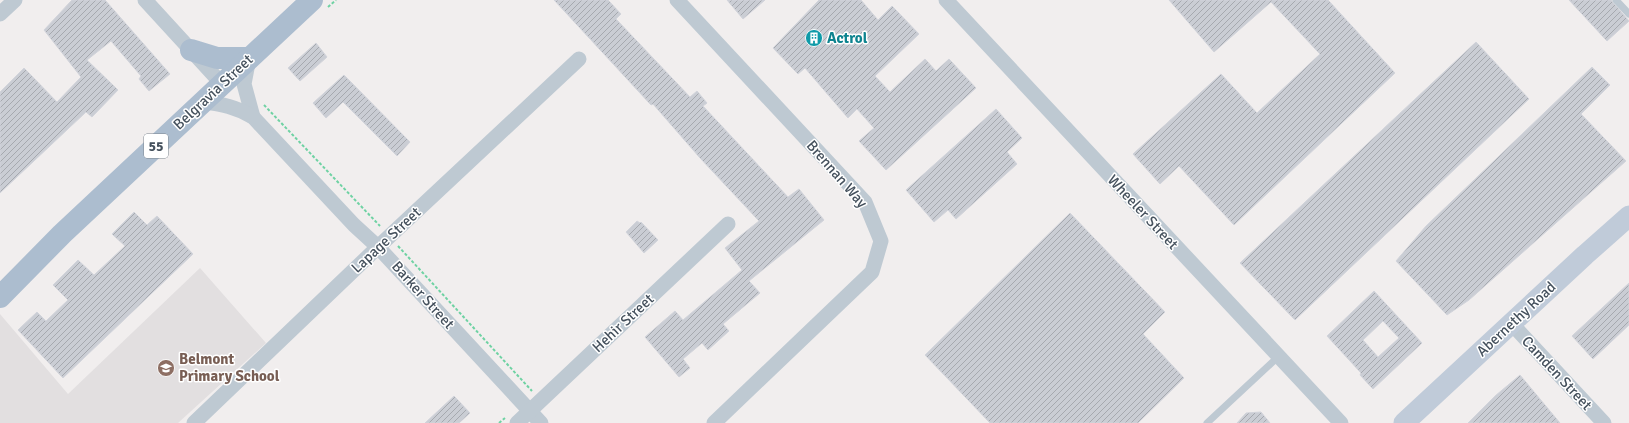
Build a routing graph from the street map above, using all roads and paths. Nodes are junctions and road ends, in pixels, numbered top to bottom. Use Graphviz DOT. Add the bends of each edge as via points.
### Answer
graph roads {
  1 [pos="15,0"];
  2 [pos="145,0"];
  3 [pos="336,0"];
  4 [pos="677,0"];
  5 [pos="946,0"];
  6 [pos="1616,0"];
  7 [pos="318,5"];
  8 [pos="0,14"];
  9 [pos="1629,14"];
  10 [pos="191,50"];
  11 [pos="249,58"];
  12 [pos="579,59"];
  13 [pos="222,84"];
  14 [pos="202,102"];
  15 [pos="264,104"];
  16 [pos="253,117"];
  17 [pos="1629,216"];
  18 [pos="728,224"];
  19 [pos="62,234"];
  20 [pos="389,237"];
  21 [pos="378,247"];
  22 [pos="0,285"];
  23 [pos="0,297"];
  24 [pos="1511,324"];
  25 [pos="1278,357"];
  26 [pos="541,400"];
  27 [pos="530,412"];
  28 [pos="194,423"];
  29 [pos="518,423"];
  30 [pos="541,423"];
  31 [pos="714,423"];
  32 [pos="1207,423"];
  33 [pos="1341,423"];
  34 [pos="1404,423"];
  35 [pos="1604,423"];
  1 -- 8 [label="street"];
  2 -- 10 [label="street"];
  3 -- 7 [label="path"];
  4 -- 31 [label="street, Brennan Way" via="865,202 881,241 872,272"];
  5 -- 25 [label="street, Wheeler Street"];
  6 -- 9 [label="lane"];
  7 -- 11 [label="main road, Belgravia Street / 55"];
  10 -- 11 [label="main road" via="217,58"];
  10 -- 13 [label="street"];
  11 -- 13 [label="main road, Belgravia Street / 55"];
  11 -- 16 [label="street, Barker Street" via="244,84"];
  12 -- 20 [label="street, Lapage Street"];
  13 -- 14 [label="main road, Belgravia Street / 55"];
  14 -- 16 [label="street, Barker Street" via="239,109"];
  14 -- 19 [label="main road, Belgravia Street / 55"];
  15 -- 20 [label="path"];
  16 -- 21 [label="street, Barker Street" via="354,225"];
  17 -- 24 [label="street, Abernethy Road"];
  18 -- 26 [label="street, Hehir Street"];
  19 -- 22 [label="main road, Belgravia Street / 55"];
  19 -- 23 [label="main road, Belgravia Street / 55"];
  20 -- 21 [label="street, Lapage Street"];
  20 -- 26 [label="path"];
  21 -- 27 [label="street, Barker Street"];
  21 -- 28 [label="street, Lapage Street"];
  24 -- 34 [label="street, Abernethy Road"];
  24 -- 35 [label="street, Camden Street"];
  25 -- 32 [label="lane"];
  25 -- 33 [label="street, Wheeler Street"];
  26 -- 27 [label="street, Hehir Street"];
  27 -- 29 [label="street, Hehir Street"];
  27 -- 30 [label="street, Barker Street"];
}
